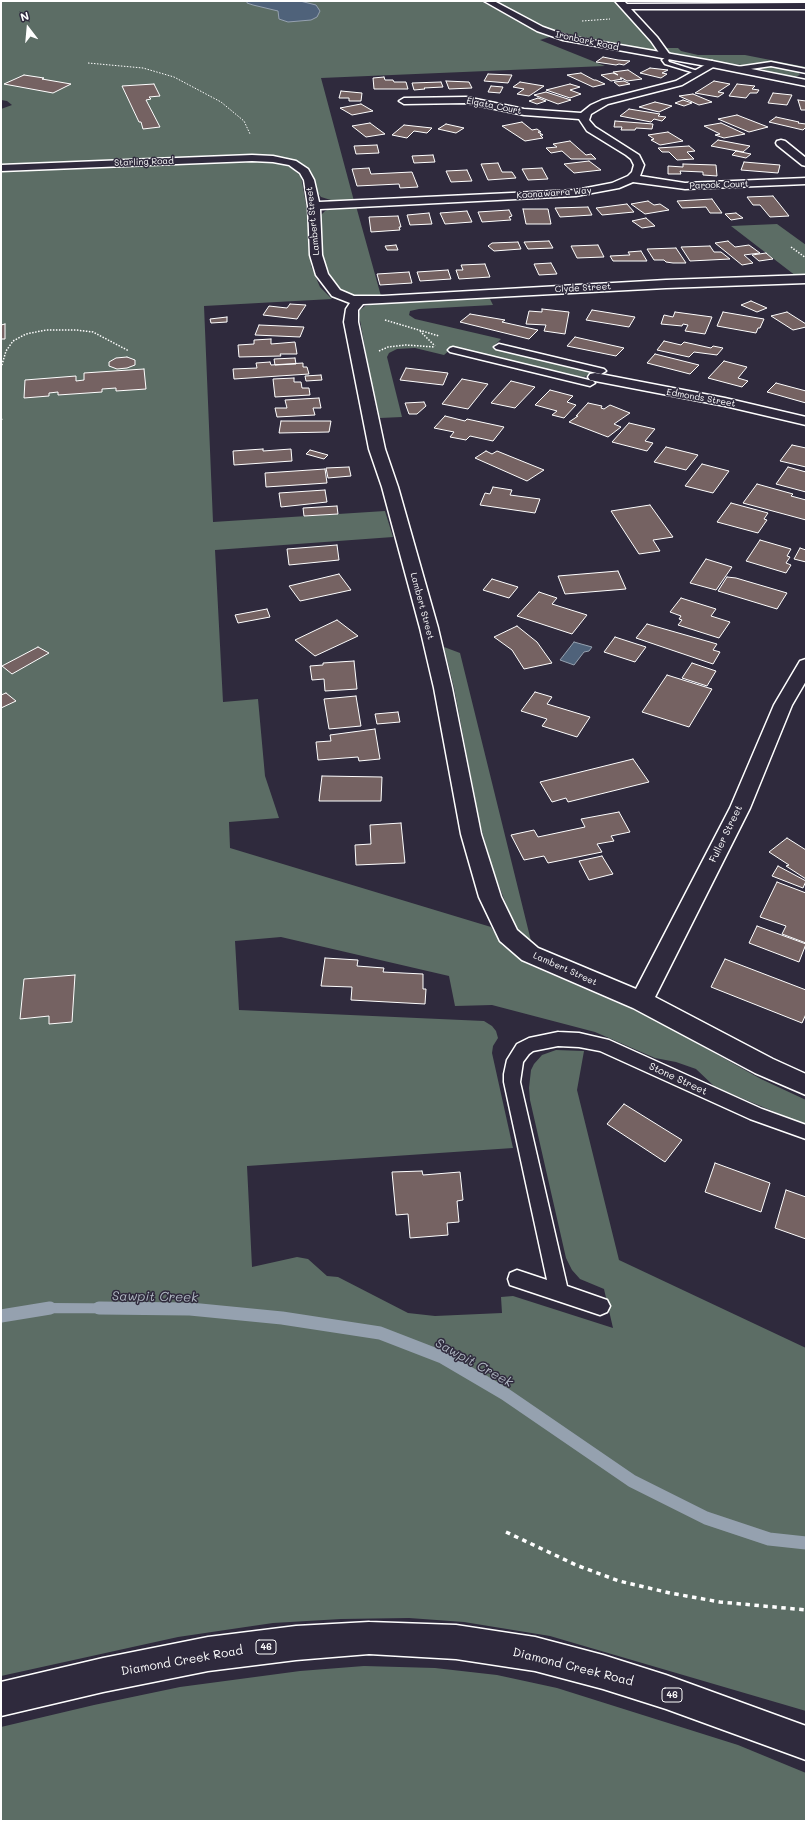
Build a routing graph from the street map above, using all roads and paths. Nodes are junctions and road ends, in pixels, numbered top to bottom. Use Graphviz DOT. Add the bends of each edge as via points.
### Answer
graph roads {
  1 [pos="488,1"];
  2 [pos="623,6"];
  3 [pos="806,6"];
  4 [pos="578,21"];
  5 [pos="668,55"];
  6 [pos="88,63"];
  7 [pos="712,64"];
  8 [pos="737,69"];
  9 [pos="806,71"];
  10 [pos="698,72"];
  11 [pos="804,81"];
  12 [pos="404,101"];
  13 [pos="584,116"];
  14 [pos="250,134"];
  15 [pos="781,142"];
  16 [pos="287,162"];
  17 [pos="806,163"];
  18 [pos="1,168"];
  19 [pos="632,178"];
  20 [pos="806,181"];
  21 [pos="314,206"];
  22 [pos="791,247"];
  23 [pos="806,258"];
  24 [pos="806,279"];
  25 [pos="355,308"];
  26 [pos="444,337"];
  27 [pos="437,347"];
  28 [pos="499,347"];
  29 [pos="453,350"];
  30 [pos="129,351"];
  31 [pos="377,354"];
  32 [pos="1,368"];
  33 [pos="595,377"];
  34 [pos="806,421"];
  35 [pos="806,666"];
  36 [pos="641,1001"];
  37 [pos="806,1085"];
  38 [pos="806,1132"];
  39 [pos="517,1279"];
  40 [pos="559,1293"];
  41 [pos="600,1306"];
  42 [pos="506,1532"];
  43 [pos="806,1610"];
  44 [pos="1,1699"];
  45 [pos="806,1743"];
  1 -- 5 [label="street, Ironbark Road" via="560,36"];
  2 -- 3 [label="street"];
  2 -- 4 [label="path" via="616,18"];
  2 -- 5 [label="street"];
  5 -- 7 [label="street, Ironbark Road"];
  5 -- 10 [label="lane" via="665,60 667,64"];
  6 -- 14 [label="path" via="138,67 174,77 221,102 244,121"];
  7 -- 8 [label="street, Ironbark Road"];
  7 -- 10 [label="street"];
  8 -- 9 [label="lane, Ironbark Road" via="772,64"];
  8 -- 11 [label="street, Ironbark Road"];
  10 -- 13 [label="street" via="673,85 599,104"];
  12 -- 13 [label="street, Elgata Court" via="466,100 524,112"];
  13 -- 19 [label="street" via="591,130 635,157 639,169"];
  15 -- 17 [label="street"];
  16 -- 18 [label="street, Starling Road" via="252,158"];
  16 -- 21 [label="street, Lambert Street" via="301,168 308,176"];
  19 -- 20 [label="street, Parook Court" via="685,186"];
  19 -- 21 [label="street, Koonawarra Way" via="615,186 576,193"];
  21 -- 25 [label="street, Lambert Street" via="316,255 322,275 336,294 346,298"];
  22 -- 23 [label="path"];
  24 -- 25 [label="street, Clyde Street" via="666,284"];
  25 -- 26 [label="path" via="373,317"];
  25 -- 36 [label="street, Lambert Street" via="377,449 429,628 471,834 490,897 508,935 530,954"];
  27 -- 31 [label="path" via="399,345 383,349"];
  28 -- 33 [label="lane, Edmonds Street"];
  29 -- 33 [label="lane, Edmonds Street"];
  30 -- 32 [label="path" via="93,332 46,330 26,334 13,341 6,351"];
  33 -- 34 [label="street, Edmonds Street" via="725,402"];
  35 -- 36 [label="street, Fuller Street" via="783,705 740,808"];
  36 -- 37 [label="street" via="764,1066"];
  38 -- 40 [label="lane, Stone Street" via="749,1111 603,1045 568,1039 547,1040 529,1045 515,1060 512,1074"];
  39 -- 40 [label="lane"];
  40 -- 41 [label="lane"];
  42 -- 43 [label="path" via="576,1565 619,1580 720,1602"];
  44 -- 45 [label="street, Diamond Creek Road / 46" via="208,1654 296,1643 369,1638 456,1642 535,1654 603,1672"];
}
